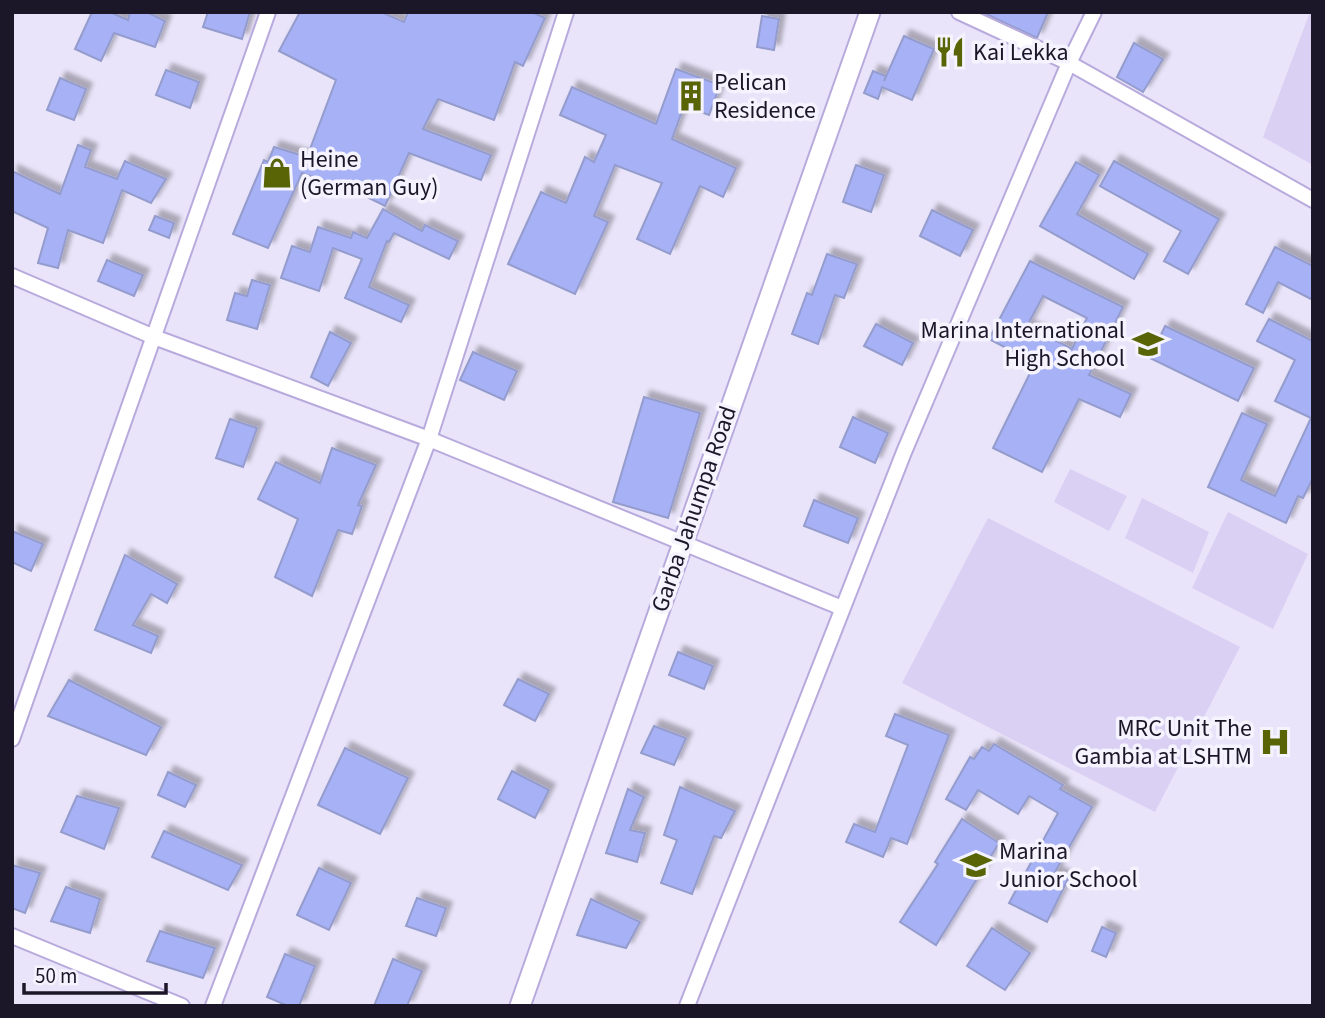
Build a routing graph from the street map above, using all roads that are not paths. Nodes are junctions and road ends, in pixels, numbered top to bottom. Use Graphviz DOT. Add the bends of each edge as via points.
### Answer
graph roads {
  1 [pos="268,12"];
  2 [pos="566,12"];
  3 [pos="870,12"];
  4 [pos="959,12"];
  5 [pos="1094,12"];
  6 [pos="1069,63"];
  7 [pos="1313,201"];
  8 [pos="12,276"];
  9 [pos="154,337"];
  10 [pos="429,439"];
  11 [pos="681,543"];
  12 [pos="842,608"];
  13 [pos="12,739"];
  14 [pos="12,936"];
  15 [pos="182,1006"];
  16 [pos="213,1006"];
  17 [pos="520,1006"];
  18 [pos="687,1006"];
  1 -- 9 [label="street"];
  2 -- 10 [label="street"];
  3 -- 11 [label="street, Garba Jahumpa Road"];
  4 -- 6 [label="street"];
  5 -- 6 [label="street"];
  6 -- 7 [label="street"];
  6 -- 12 [label="street"];
  8 -- 9 [label="street"];
  9 -- 10 [label="street"];
  9 -- 13 [label="street"];
  10 -- 11 [label="street"];
  10 -- 16 [label="street"];
  11 -- 12 [label="street"];
  11 -- 17 [label="street, Garba Jahumpa Road"];
  12 -- 18 [label="street"];
  14 -- 15 [label="street"];
}
